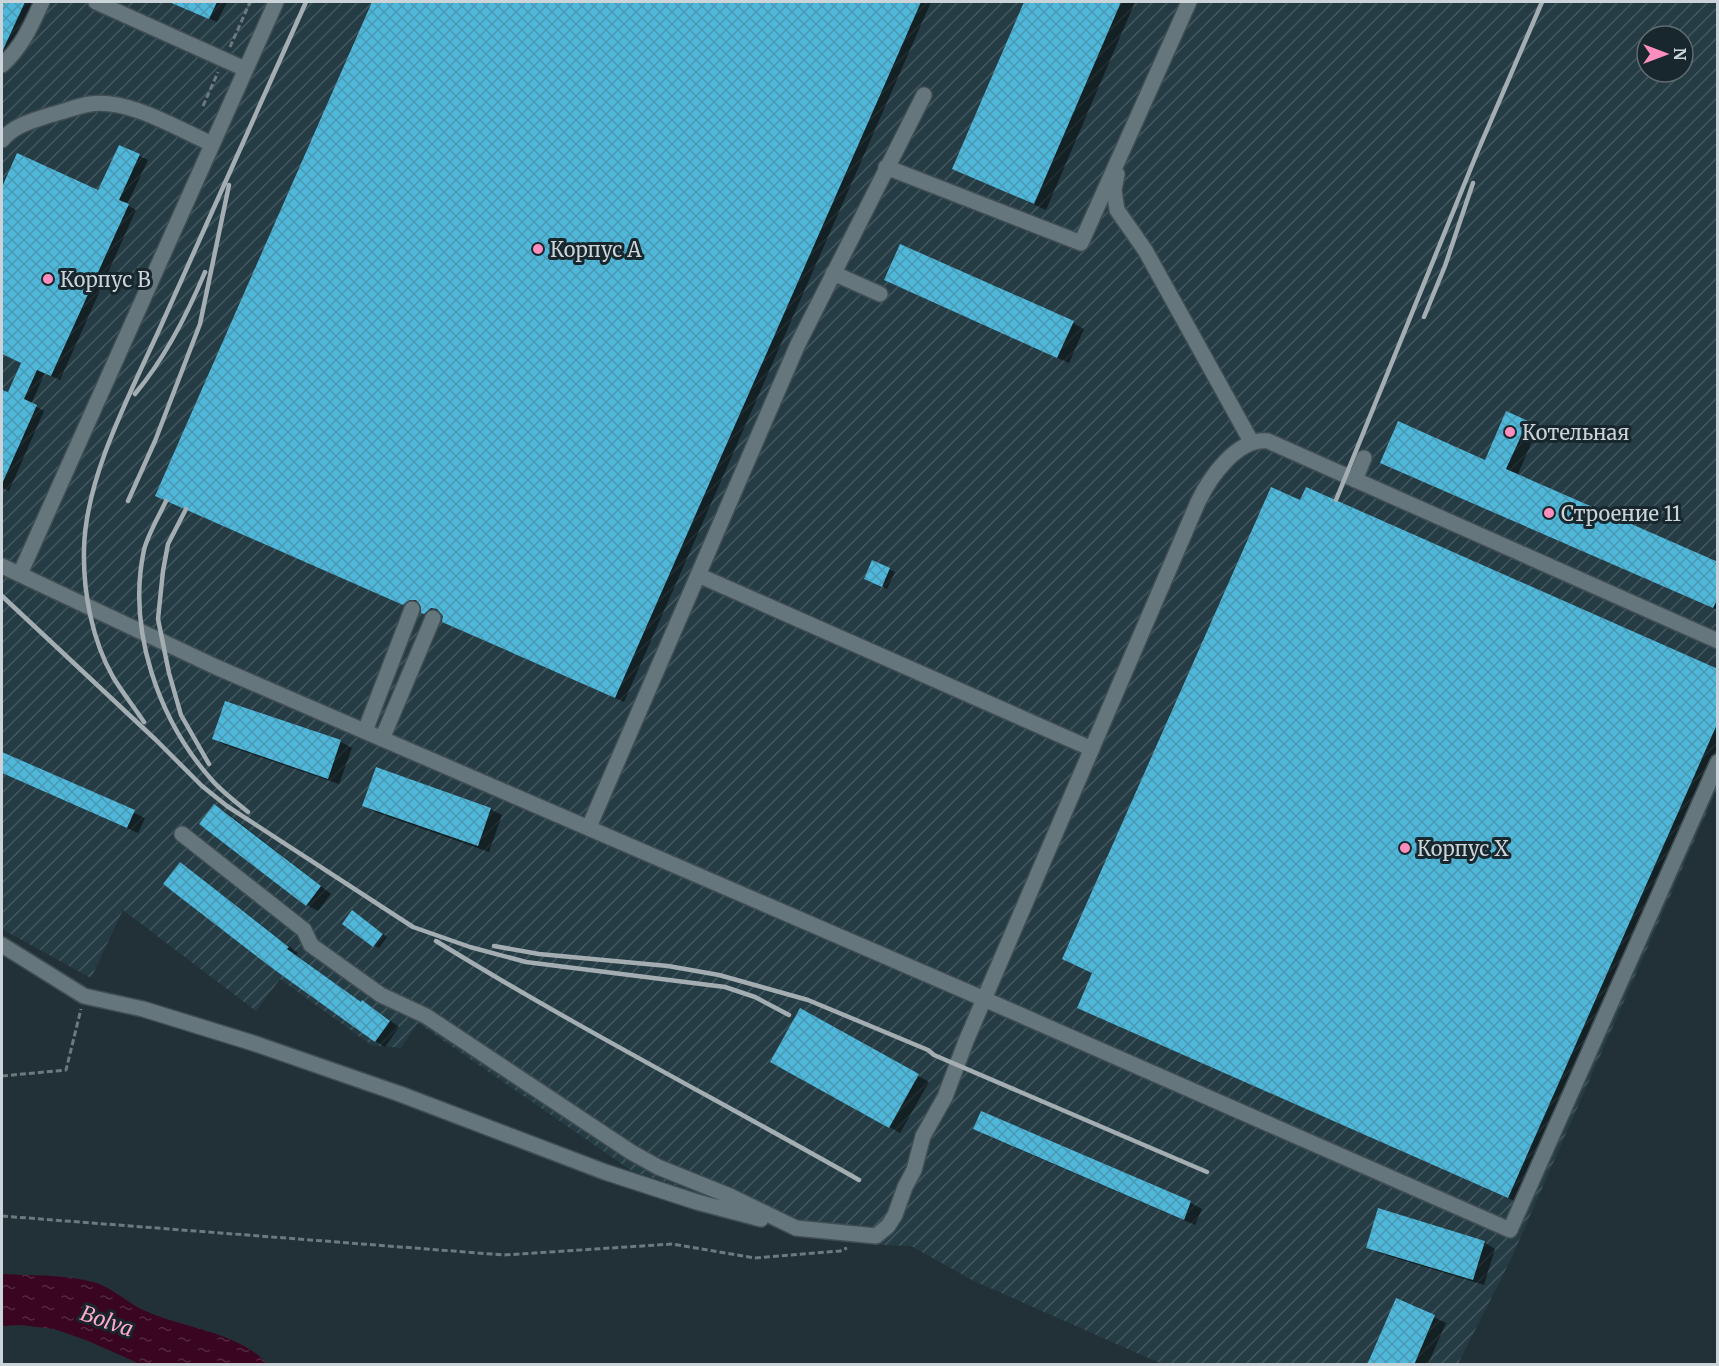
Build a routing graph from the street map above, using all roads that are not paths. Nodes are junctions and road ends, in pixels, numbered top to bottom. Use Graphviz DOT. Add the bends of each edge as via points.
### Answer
graph roads {
  1 [pos="42,2"];
  2 [pos="96,2"];
  3 [pos="276,2"];
  4 [pos="1189,2"];
  5 [pos="2,65"];
  6 [pos="245,69"];
  7 [pos="924,95"];
  8 [pos="2,140"];
  9 [pos="212,144"];
  10 [pos="1121,153"];
  11 [pos="886,167"];
  12 [pos="833,273"];
  13 [pos="880,294"];
  14 [pos="1252,443"];
  15 [pos="1364,458"];
  16 [pos="1355,480"];
  17 [pos="2,566"];
  18 [pos="20,574"];
  19 [pos="698,575"];
  20 [pos="412,609"];
  21 [pos="433,618"];
  22 [pos="1718,641"];
  23 [pos="365,731"];
  24 [pos="382,738"];
  25 [pos="1092,749"];
  26 [pos="1718,762"];
  27 [pos="589,827"];
  28 [pos="182,834"];
  29 [pos="2,945"];
  30 [pos="984,999"];
  31 [pos="796,1228"];
  1 -- 5 [label="lane" via="25,38"];
  2 -- 6 [label="lane"];
  3 -- 6 [label="lane"];
  4 -- 10 [label="lane"];
  6 -- 9 [label="lane"];
  7 -- 11 [label="lane"];
  8 -- 9 [label="lane" via="22,123 91,104 138,111"];
  9 -- 18 [label="lane"];
  10 -- 11 [label="lane" via="1081,243"];
  10 -- 14 [label="lane" via="1114,190 1117,210 1145,250"];
  11 -- 12 [label="lane"];
  12 -- 13 [label="lane"];
  12 -- 19 [label="lane"];
  14 -- 16 [label="lane" via="1268,441"];
  14 -- 25 [label="lane" via="1221,465 1207,483"];
  15 -- 16 [label="lane"];
  16 -- 22 [label="lane"];
  17 -- 18 [label="lane"];
  18 -- 23 [label="lane" via="216,667"];
  19 -- 25 [label="lane"];
  19 -- 27 [label="lane"];
  20 -- 23 [label="lane"];
  21 -- 24 [label="lane"];
  23 -- 24 [label="lane"];
  24 -- 27 [label="lane"];
  25 -- 30 [label="lane"];
  26 -- 30 [label="lane" via="1510,1230"];
  27 -- 30 [label="lane"];
  28 -- 31 [label="lane" via="304,930 311,945 381,994 426,1016 631,1152"];
  29 -- 31 [label="lane" via="84,996 143,1009 253,1043 604,1172"];
  30 -- 31 [label="lane" via="945,1097 923,1136 914,1170 888,1227 876,1236"];
}
